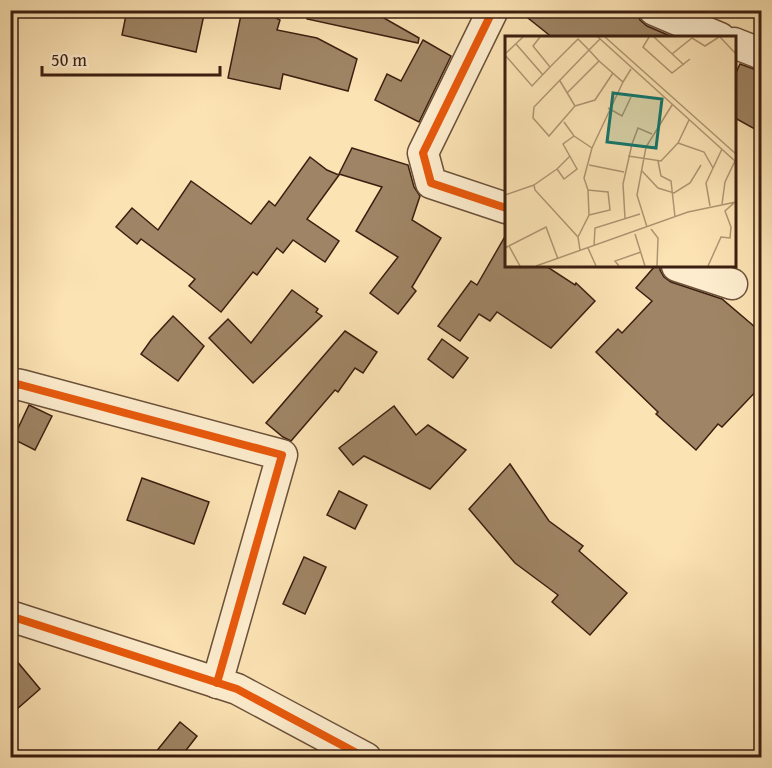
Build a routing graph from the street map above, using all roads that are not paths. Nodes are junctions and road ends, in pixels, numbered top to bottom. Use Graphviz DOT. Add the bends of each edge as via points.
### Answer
graph roads {
  1 [pos="493,10"];
  2 [pos="654,10"];
  3 [pos="715,36"];
  4 [pos="736,43"];
  5 [pos="762,54"];
  6 [pos="505,207"];
  7 [pos="679,267"];
  8 [pos="732,284"];
  9 [pos="10,383"];
  10 [pos="10,616"];
  11 [pos="217,683"];
  12 [pos="366,758"];
  1 -- 6 [label="street" via="423,153 431,183"];
  2 -- 3 [label="street"];
  4 -- 5 [label="street"];
  7 -- 8 [label="street"];
  9 -- 11 [label="street" via="282,455"];
  10 -- 11 [label="street"];
  11 -- 12 [label="street"];
}
